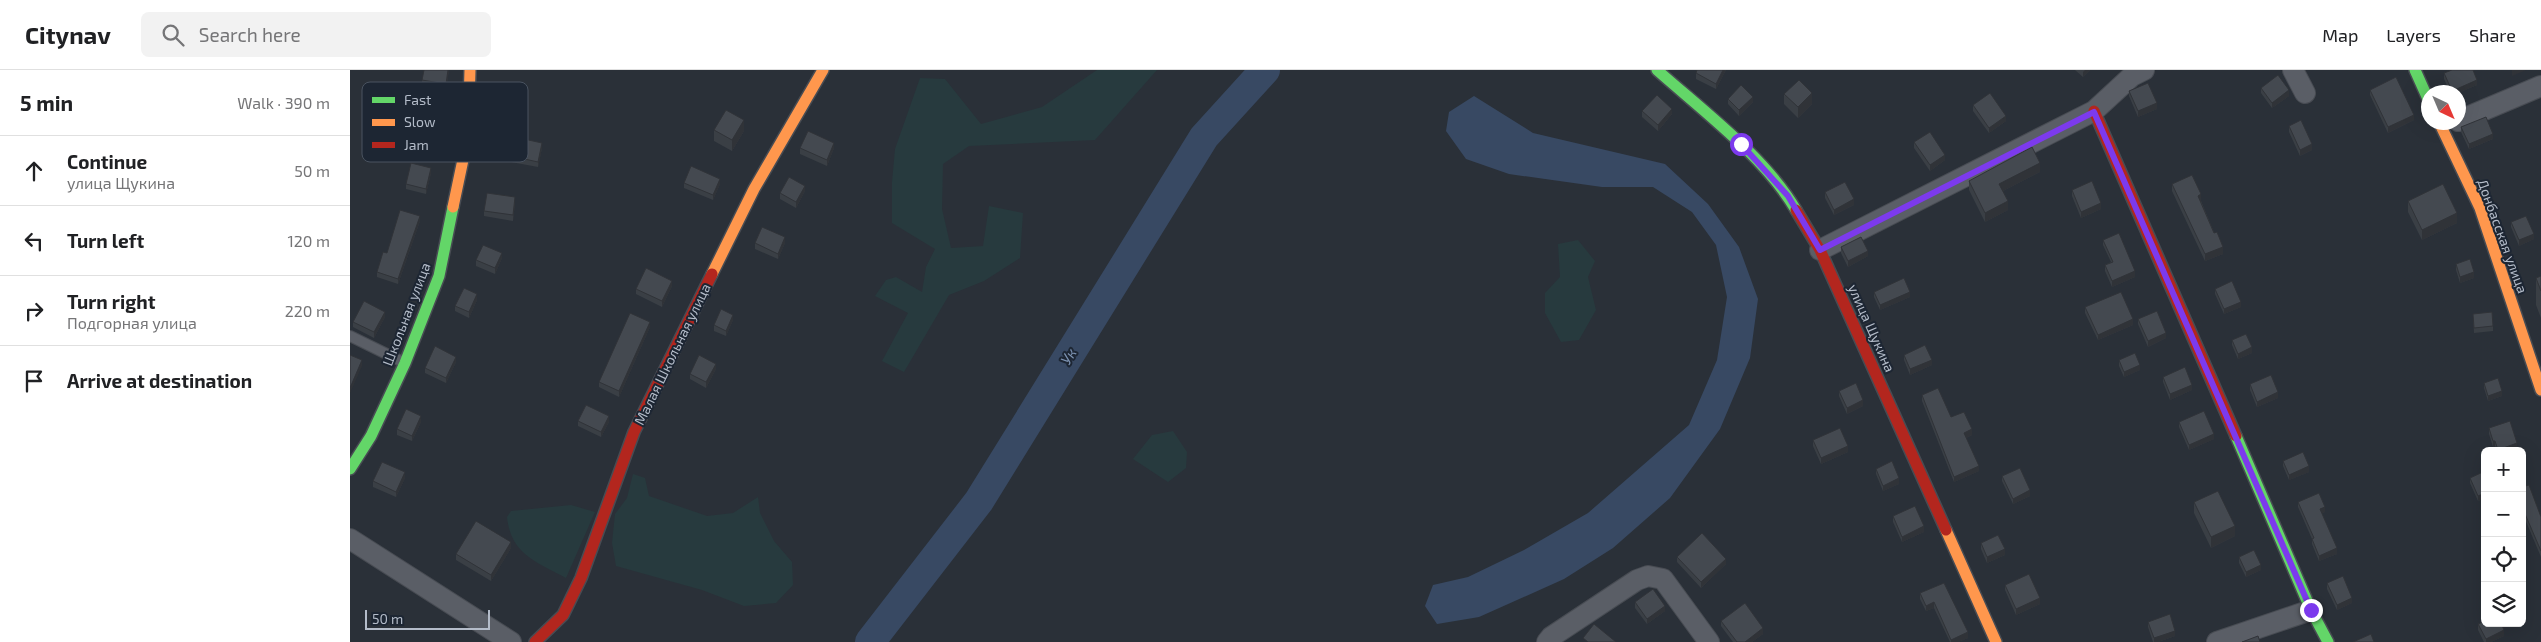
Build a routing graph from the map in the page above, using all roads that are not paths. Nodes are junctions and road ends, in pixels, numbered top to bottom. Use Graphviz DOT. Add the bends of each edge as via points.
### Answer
graph roads {
  1 [pos="823,70"];
  2 [pos="1657,70"];
  3 [pos="2293,70"];
  4 [pos="2415,70"];
  5 [pos="2134,72"];
  6 [pos="2422,85"];
  7 [pos="2541,86"];
  8 [pos="2305,93"];
  9 [pos="2094,112"];
  10 [pos="2466,117"];
  11 [pos="2451,130"];
  12 [pos="463,162"];
  13 [pos="1820,250"];
  14 [pos="350,336"];
  15 [pos="405,362"];
  16 [pos="2538,372"];
  17 [pos="2541,390"];
  18 [pos="350,469"];
  19 [pos="350,539"];
  20 [pos="2311,610"];
  21 [pos="511,642"];
  22 [pos="535,642"];
  23 [pos="1547,642"];
  24 [pos="1709,642"];
  25 [pos="1996,642"];
  26 [pos="2217,642"];
  27 [pos="2328,642"];
  1 -- 22 [label="street, Малая Школьная улица" via="754,189 638,423 581,578 563,615"];
  2 -- 13 [label="street, улица Щукина" via="1741,144 1788,196"];
  3 -- 8 [label="street"];
  4 -- 6 [label="street"];
  5 -- 9 [label="street"];
  7 -- 10 [label="street"];
  9 -- 13 [label="street"];
  9 -- 20 [label="street"];
  11 -- 16 [label="street, Донбасская улица"];
  12 -- 15 [label="street, Школьная улица" via="439,276"];
  13 -- 25 [label="street, улица Щукина"];
  14 -- 15 [label="lane"];
  15 -- 18 [label="street, Школьная улица" via="371,436"];
  16 -- 17 [label="street, Донбасская улица"];
  19 -- 21 [label="street"];
  20 -- 26 [label="street"];
  20 -- 27 [label="street"];
  23 -- 24 [label="street" via="1648,576 1663,579"];
}
